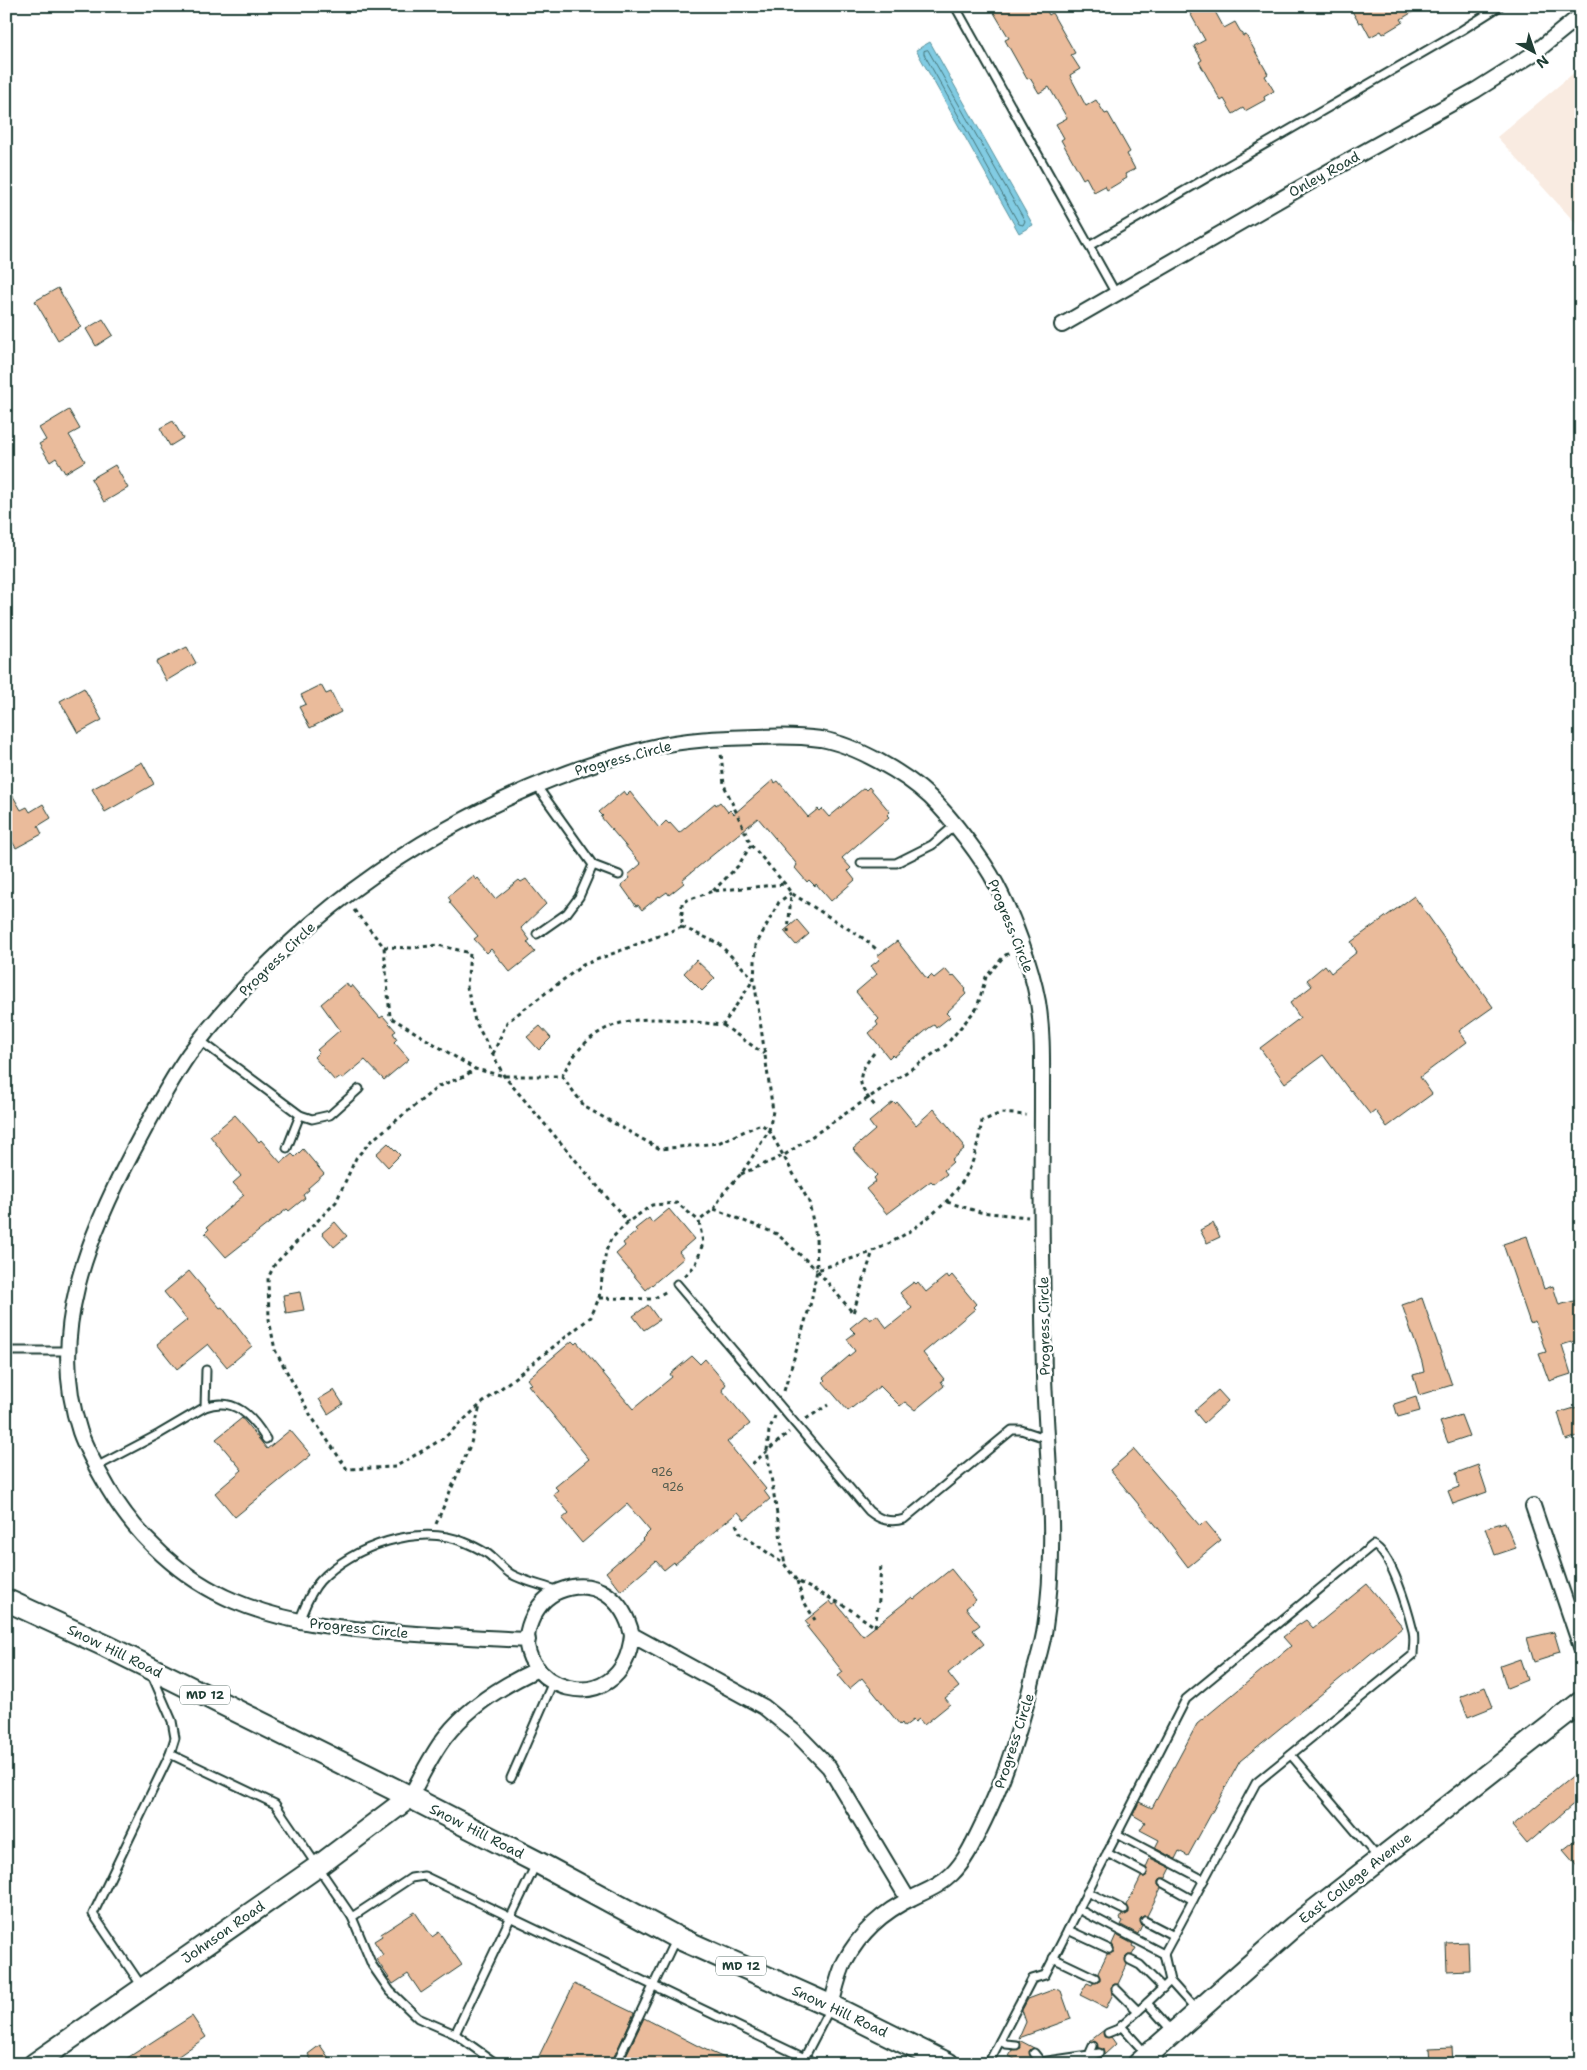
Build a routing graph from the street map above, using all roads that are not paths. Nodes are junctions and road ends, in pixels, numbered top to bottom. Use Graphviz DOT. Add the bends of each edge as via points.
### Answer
graph roads {
  1 [pos="954,6"];
  2 [pos="1500,6"];
  3 [pos="1581,15"];
  4 [pos="1089,246"];
  5 [pos="1116,294"];
  6 [pos="1062,325"];
  7 [pos="536,785"];
  8 [pos="954,826"];
  9 [pos="861,863"];
  10 [pos="594,865"];
  11 [pos="619,875"];
  12 [pos="537,934"];
  13 [pos="201,1041"];
  14 [pos="359,1089"];
  15 [pos="300,1115"];
  16 [pos="288,1148"];
  17 [pos="677,1284"];
  18 [pos="6,1351"];
  19 [pos="66,1351"];
  20 [pos="206,1370"];
  21 [pos="205,1407"];
  22 [pos="266,1439"];
  23 [pos="1048,1439"];
  24 [pos="96,1467"];
  25 [pos="1533,1506"];
  26 [pos="558,1591"];
  27 [pos="6,1600"];
  28 [pos="299,1621"];
  29 [pos="632,1635"];
  30 [pos="528,1640"];
  31 [pos="1581,1647"];
  32 [pos="148,1667"];
  33 [pos="538,1669"];
  34 [pos="553,1682"];
  35 [pos="1581,1702"];
  36 [pos="170,1754"];
  37 [pos="1291,1755"];
  38 [pos="511,1778"];
  39 [pos="410,1798"];
  40 [pos="1117,1834"];
  41 [pos="1107,1853"];
  42 [pos="1379,1860"];
  43 [pos="537,1862"];
  44 [pos="317,1867"];
  45 [pos="1143,1872"];
  46 [pos="1204,1880"];
  47 [pos="1163,1883"];
  48 [pos="1087,1892"];
  49 [pos="908,1899"];
  50 [pos="1193,1900"];
  51 [pos="1078,1909"];
  52 [pos="1124,1910"];
  53 [pos="352,1917"];
  54 [pos="511,1918"];
  55 [pos="1144,1921"];
  56 [pos="1068,1930"];
  57 [pos="676,1936"];
  58 [pos="1174,1936"];
  59 [pos="1109,1949"];
  60 [pos="1164,1954"];
  61 [pos="1054,1958"];
  62 [pos="1130,1960"];
  63 [pos="1095,1978"];
  64 [pos="1170,1981"];
  65 [pos="654,1986"];
  66 [pos="143,1988"];
  67 [pos="1163,1988"];
  68 [pos="1116,1989"];
  69 [pos="1146,2003"];
  70 [pos="831,2006"];
  71 [pos="1138,2011"];
  72 [pos="1197,2011"];
  73 [pos="1120,2028"];
  74 [pos="1174,2032"];
  75 [pos="1108,2033"];
  76 [pos="454,2034"];
  77 [pos="1113,2040"];
  78 [pos="1003,2043"];
  79 [pos="1016,2044"];
  80 [pos="1093,2046"];
  81 [pos="1012,2052"];
  82 [pos="1099,2052"];
  83 [pos="1034,2053"];
  84 [pos="1089,2054"];
  85 [pos="1147,2058"];
  86 [pos="802,2060"];
  87 [pos="1030,2061"];
  88 [pos="942,2062"];
  89 [pos="1041,2063"];
  90 [pos="34,2064"];
  91 [pos="497,2064"];
  92 [pos="616,2064"];
  93 [pos="817,2064"];
  94 [pos="988,2064"];
  95 [pos="1098,2064"];
  1 -- 4 [label="lane"];
  2 -- 4 [label="lane"];
  3 -- 5 [label="street, Onley Road" via="1533,54 1476,90"];
  4 -- 5 [label="lane"];
  5 -- 6 [label="street, Onley Road"];
  7 -- 8 [label="street, Progress Circle" via="654,747 719,738 786,736 827,740 860,752 901,774 930,797"];
  7 -- 10 [label="lane"];
  7 -- 13 [label="street, Progress Circle" via="413,849 344,898 269,963"];
  8 -- 9 [label="lane" via="932,845 896,863"];
  8 -- 23 [label="street, Progress Circle" via="984,864 999,890 1031,972 1038,1003 1042,1041 1044,1379"];
  10 -- 11 [label="lane"];
  10 -- 12 [label="lane" via="579,897 567,913"];
  13 -- 15 [label="lane"];
  13 -- 19 [label="street, Progress Circle" via="187,1057 116,1184 72,1304"];
  14 -- 15 [label="lane" via="330,1115 312,1120"];
  15 -- 16 [label="lane"];
  17 -- 23 [label="lane" via="878,1518 894,1522 904,1519 1012,1430"];
  18 -- 19 [label="lane"];
  19 -- 24 [label="street, Progress Circle" via="72,1400 81,1436"];
  20 -- 21 [label="lane"];
  21 -- 22 [label="lane" via="216,1403 240,1409 256,1423"];
  21 -- 24 [label="lane"];
  23 -- 49 [label="street, Progress Circle" via="1052,1520 1045,1628 1022,1723 995,1799 960,1866 942,1883"];
  24 -- 28 [label="street, Progress Circle" via="122,1511 152,1545 196,1580 230,1599"];
  25 -- 31 [label="street"];
  26 -- 28 [label="lane" via="512,1574 486,1554 463,1542 431,1535 402,1536 357,1554 320,1581 309,1596"];
  26 -- 29 [label="street" via="574,1586 591,1587 607,1593 620,1604"];
  26 -- 30 [label="street" via="535,1611"];
  27 -- 32 [label="main road, Snow Hill Road / MD 12"];
  28 -- 30 [label="street, Progress Circle" via="341,1628"];
  29 -- 34 [label="street" via="624,1666 613,1678 584,1690"];
  29 -- 49 [label="street" via="764,1707 796,1732 829,1767"];
  30 -- 33 [label="street" via="532,1660"];
  32 -- 36 [label="lane" via="172,1721 175,1738"];
  32 -- 39 [label="main road, Snow Hill Road / MD 12"];
  33 -- 34 [label="street"];
  33 -- 39 [label="street" via="509,1682 458,1722 445,1737"];
  34 -- 38 [label="lane"];
  35 -- 42 [label="main road, East College Avenue"];
  36 -- 44 [label="lane" via="275,1804"];
  36 -- 66 [label="lane" via="93,1914"];
  37 -- 40 [label="lane" via="1413,1655 1414,1633 1394,1570 1378,1547 1373,1545 1186,1699"];
  37 -- 42 [label="lane"];
  37 -- 46 [label="lane" via="1256,1783"];
  39 -- 43 [label="main road, Snow Hill Road / MD 12"];
  39 -- 44 [label="main road, Johnson Road"];
  40 -- 41 [label="lane"];
  40 -- 46 [label="lane"];
  41 -- 45 [label="lane"];
  41 -- 48 [label="lane"];
  42 -- 72 [label="main road, East College Avenue" via="1293,1927"];
  43 -- 54 [label="lane"];
  43 -- 57 [label="main road, Snow Hill Road / MD 12"];
  44 -- 53 [label="lane"];
  44 -- 66 [label="main road, Johnson Road"];
  46 -- 50 [label="lane"];
  47 -- 50 [label="lane"];
  48 -- 51 [label="lane"];
  48 -- 52 [label="lane"];
  49 -- 70 [label="street, Progress Circle" via="879,1917 858,1942 842,1966"];
  50 -- 58 [label="lane"];
  51 -- 56 [label="lane"];
  51 -- 60 [label="lane"];
  53 -- 54 [label="lane" via="411,1878 424,1876"];
  53 -- 76 [label="lane" via="372,1965 390,1992 418,2018"];
  54 -- 65 [label="lane"];
  54 -- 76 [label="lane"];
  55 -- 58 [label="lane"];
  56 -- 59 [label="lane"];
  56 -- 61 [label="lane"];
  57 -- 65 [label="lane"];
  57 -- 70 [label="main road, Snow Hill Road / MD 12"];
  58 -- 60 [label="lane"];
  60 -- 64 [label="lane"];
  61 -- 63 [label="lane"];
  61 -- 78 [label="lane" via="1045,1975 1032,1979"];
  62 -- 67 [label="lane" via="1140,1965"];
  64 -- 67 [label="lane"];
  64 -- 72 [label="lane"];
  65 -- 86 [label="lane"];
  65 -- 92 [label="lane"];
  66 -- 90 [label="main road, Johnson Road"];
  67 -- 69 [label="lane"];
  68 -- 71 [label="lane"];
  69 -- 71 [label="lane"];
  69 -- 74 [label="lane"];
  70 -- 86 [label="lane"];
  70 -- 88 [label="main road, Snow Hill Road / MD 12"];
  71 -- 73 [label="lane"];
  72 -- 74 [label="main road, East College Avenue"];
  73 -- 75 [label="lane"];
  73 -- 77 [label="lane"];
  73 -- 85 [label="lane"];
  74 -- 85 [label="main road, East College Avenue"];
  76 -- 91 [label="lane"];
  78 -- 79 [label="lane"];
  78 -- 81 [label="lane"];
  78 -- 94 [label="lane"];
  80 -- 84 [label="lane"];
  82 -- 84 [label="lane"];
  83 -- 89 [label="lane"];
  84 -- 89 [label="lane"];
  84 -- 95 [label="lane"];
  86 -- 93 [label="lane"];
  87 -- 89 [label="lane"];
}
